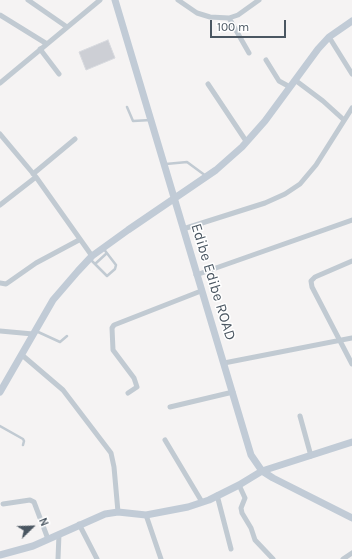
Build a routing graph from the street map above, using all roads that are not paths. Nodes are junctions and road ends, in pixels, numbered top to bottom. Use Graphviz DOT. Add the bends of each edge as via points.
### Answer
graph roads {
  1 [pos="28,0"];
  2 [pos="100,0"];
  3 [pos="115,0"];
  4 [pos="178,0"];
  5 [pos="259,0"];
  6 [pos="0,15"];
  7 [pos="229,18"];
  8 [pos="352,21"];
  9 [pos="67,27"];
  10 [pos="329,37"];
  11 [pos="47,44"];
  12 [pos="40,49"];
  13 [pos="249,53"];
  14 [pos="266,60"];
  15 [pos="59,74"];
  16 [pos="352,74"];
  17 [pos="295,80"];
  18 [pos="0,82"];
  19 [pos="208,84"];
  20 [pos="290,87"];
  21 [pos="127,107"];
  22 [pos="352,108"];
  23 [pos="151,120"];
  24 [pos="344,120"];
  25 [pos="1,137"];
  26 [pos="75,139"];
  27 [pos="246,142"];
  28 [pos="164,164"];
  29 [pos="35,176"];
  30 [pos="207,176"];
  31 [pos="174,198"];
  32 [pos="0,205"];
  33 [pos="352,220"];
  34 [pos="183,229"];
  35 [pos="79,240"];
  36 [pos="105,251"];
  37 [pos="92,260"];
  38 [pos="352,261"];
  39 [pos="196,275"];
  40 [pos="0,283"];
  41 [pos="201,291"];
  42 [pos="0,331"];
  43 [pos="34,332"];
  44 [pos="68,336"];
  45 [pos="352,338"];
  46 [pos="340,341"];
  47 [pos="22,355"];
  48 [pos="224,363"];
  49 [pos="352,364"];
  50 [pos="0,392"];
  51 [pos="233,392"];
  52 [pos="128,393"];
  53 [pos="170,407"];
  54 [pos="300,416"];
  55 [pos="0,426"];
  56 [pos="165,440"];
  57 [pos="352,442"];
  58 [pos="23,445"];
  59 [pos="311,456"];
  60 [pos="262,471"];
  61 [pos="239,485"];
  62 [pos="217,495"];
  63 [pos="202,502"];
  64 [pos="3,504"];
  65 [pos="118,512"];
  66 [pos="146,515"];
  67 [pos="352,518"];
  68 [pos="79,524"];
  69 [pos="59,534"];
  70 [pos="48,539"];
  71 [pos="231,549"];
  72 [pos="352,553"];
  73 [pos="0,555"];
  74 [pos="58,559"];
  75 [pos="97,559"];
  76 [pos="160,559"];
  77 [pos="273,559"];
  78 [pos="343,559"];
  1 -- 9 [label="street"];
  2 -- 9 [label="street"];
  3 -- 23 [label="street, Edibe Edibe ROAD"];
  4 -- 7 [label="street" via="197,13"];
  5 -- 7 [label="street" via="238,15"];
  6 -- 11 [label="street"];
  7 -- 13 [label="street"];
  8 -- 10 [label="street"];
  9 -- 11 [label="street"];
  10 -- 16 [label="street"];
  10 -- 17 [label="street"];
  11 -- 12 [label="street"];
  12 -- 15 [label="street"];
  12 -- 18 [label="street"];
  14 -- 20 [label="street" via="279,80"];
  17 -- 20 [label="street"];
  17 -- 24 [label="street"];
  19 -- 27 [label="street"];
  20 -- 27 [label="street"];
  21 -- 23 [label="lane" via="133,121"];
  22 -- 24 [label="street"];
  23 -- 28 [label="street, Edibe Edibe ROAD"];
  24 -- 34 [label="street" via="316,165 300,184 265,203"];
  25 -- 29 [label="street"];
  26 -- 29 [label="street"];
  27 -- 30 [label="street"];
  28 -- 30 [label="lane" via="187,162"];
  28 -- 31 [label="street, Edibe Edibe ROAD"];
  29 -- 32 [label="street"];
  29 -- 35 [label="street"];
  30 -- 31 [label="street"];
  31 -- 34 [label="street, Edibe Edibe ROAD"];
  31 -- 36 [label="street"];
  33 -- 39 [label="street"];
  34 -- 39 [label="street, Edibe Edibe ROAD"];
  35 -- 37 [label="street"];
  35 -- 40 [label="street" via="36,263 6,284"];
  36 -- 37 [label="street"];
  36 -- 37 [label="lane" via="116,265 107,276"];
  37 -- 43 [label="street" via="64,286"];
  38 -- 46 [label="street" via="311,281"];
  39 -- 41 [label="street, Edibe Edibe ROAD"];
  41 -- 48 [label="street, Edibe Edibe ROAD"];
  41 -- 52 [label="street" via="114,325 113,350 134,378 137,387"];
  42 -- 43 [label="street"];
  43 -- 44 [label="lane" via="60,342"];
  43 -- 47 [label="street"];
  45 -- 46 [label="street"];
  46 -- 48 [label="street"];
  46 -- 49 [label="street"];
  47 -- 50 [label="street"];
  47 -- 65 [label="street" via="63,390 111,453"];
  48 -- 51 [label="street, Edibe Edibe ROAD"];
  51 -- 53 [label="street"];
  51 -- 60 [label="street, Edibe Edibe ROAD" via="251,455"];
  54 -- 59 [label="street"];
  55 -- 58 [label="lane" via="23,439"];
  56 -- 63 [label="street"];
  57 -- 59 [label="street"];
  59 -- 60 [label="street"];
  60 -- 61 [label="street"];
  60 -- 67 [label="street, Edibe Edibe ROAD"];
  61 -- 62 [label="street"];
  61 -- 77 [label="street" via="244,498 242,513 255,540"];
  62 -- 63 [label="street"];
  62 -- 71 [label="street"];
  63 -- 66 [label="street"];
  64 -- 70 [label="street" via="30,500 34,502"];
  65 -- 66 [label="street"];
  65 -- 68 [label="street"];
  66 -- 76 [label="street"];
  68 -- 69 [label="street"];
  68 -- 75 [label="street"];
  69 -- 70 [label="street"];
  69 -- 74 [label="street"];
  70 -- 73 [label="street"];
  72 -- 78 [label="street"];
}
